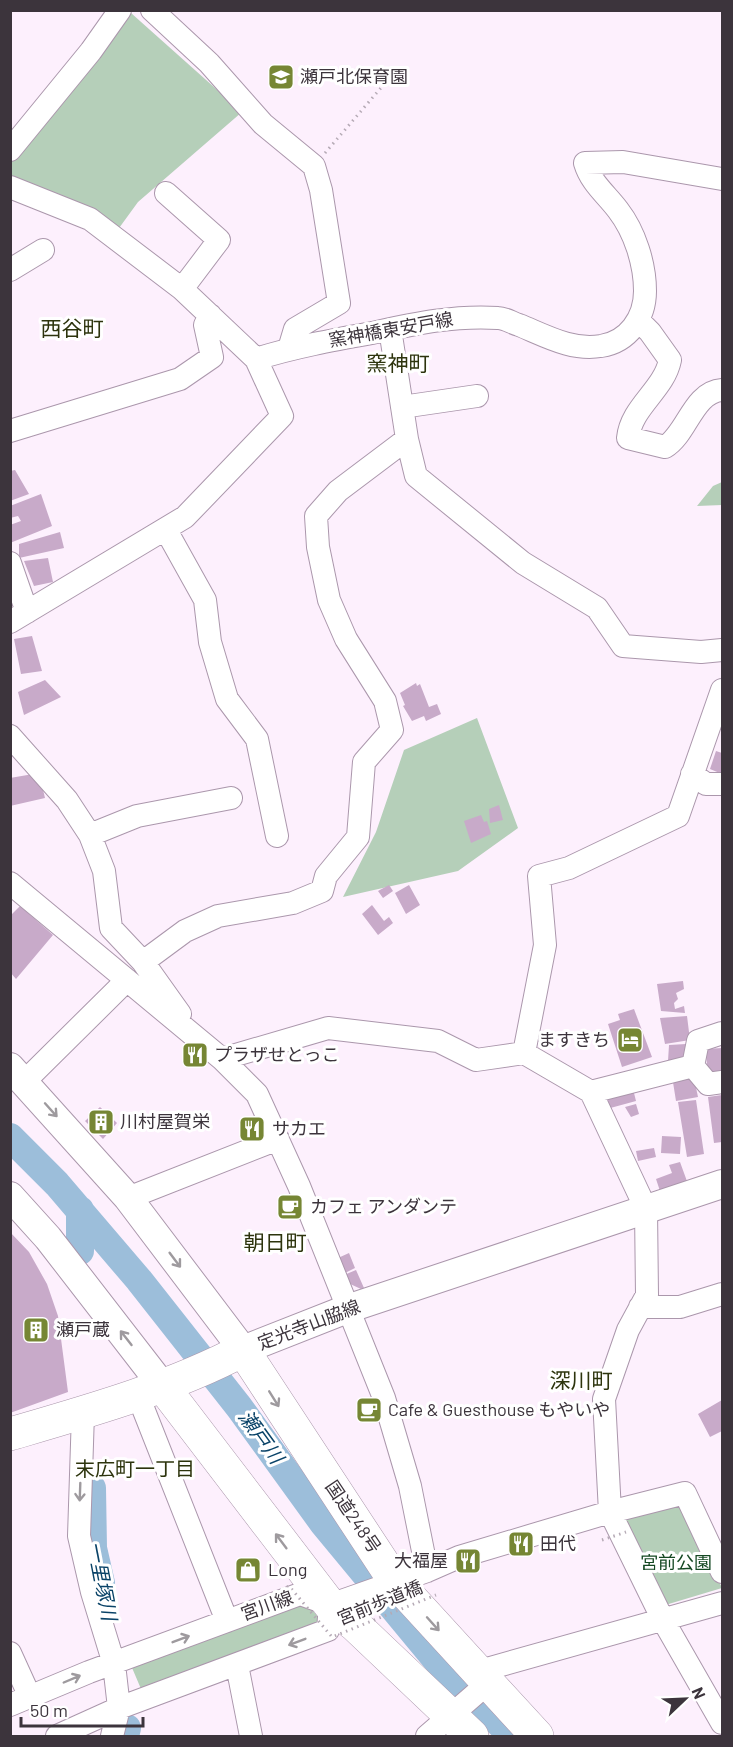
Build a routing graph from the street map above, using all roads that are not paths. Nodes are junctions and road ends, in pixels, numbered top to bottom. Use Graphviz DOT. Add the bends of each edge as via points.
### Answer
graph roads {
  1 [pos="120,10"];
  2 [pos="152,10"];
  3 [pos="10,150"];
  4 [pos="723,179"];
  5 [pos="10,187"];
  6 [pos="166,193"];
  7 [pos="43,250"];
  8 [pos="10,270"];
  9 [pos="182,289"];
  10 [pos="210,315"];
  11 [pos="639,321"];
  12 [pos="390,329"];
  13 [pos="289,349"];
  14 [pos="256,359"];
  15 [pos="723,390"];
  16 [pos="477,396"];
  17 [pos="402,407"];
  18 [pos="10,431"];
  19 [pos="407,439"];
  20 [pos="166,530"];
  21 [pos="11,568"];
  22 [pos="19,617"];
  23 [pos="723,650"];
  24 [pos="723,690"];
  25 [pos="10,736"];
  26 [pos="692,774"];
  27 [pos="723,783"];
  28 [pos="231,798"];
  29 [pos="90,835"];
  30 [pos="277,836"];
  31 [pos="10,883"];
  32 [pos="143,962"];
  33 [pos="127,980"];
  34 [pos="723,1033"];
  35 [pos="196,1039"];
  36 [pos="524,1053"];
  37 [pos="222,1059"];
  38 [pos="693,1066"];
  39 [pos="18,1074"];
  40 [pos="723,1082"];
  41 [pos="591,1092"];
  42 [pos="278,1139"];
  43 [pos="723,1184"];
  44 [pos="10,1196"];
  45 [pos="128,1198"];
  46 [pos="646,1209"];
  47 [pos="723,1294"];
  48 [pos="640,1307"];
  49 [pos="347,1309"];
  50 [pos="234,1355"];
  51 [pos="159,1385"];
  52 [pos="83,1413"];
  53 [pos="10,1434"];
  54 [pos="610,1512"];
  55 [pos="427,1571"];
  56 [pos="723,1572"];
  57 [pos="390,1582"];
  58 [pos="336,1602"];
  59 [pos="723,1603"];
  60 [pos="663,1620"];
  61 [pos="227,1621"];
  62 [pos="10,1653"];
  63 [pos="114,1664"];
  64 [pos="237,1665"];
  65 [pos="481,1682"];
  66 [pos="20,1701"];
  67 [pos="119,1708"];
  68 [pos="723,1723"];
  69 [pos="452,1725"];
  70 [pos="57,1737"];
  71 [pos="112,1737"];
  72 [pos="251,1737"];
  73 [pos="537,1737"];
  1 -- 3 [label="street" via="92,51"];
  2 -- 13 [label="street" via="209,63 263,124 314,166 339,303 295,329"];
  4 -- 11 [label="street" via="623,162 585,163 589,176 620,212 638,248 645,292"];
  5 -- 9 [label="street" via="90,219"];
  6 -- 9 [label="street" via="219,240"];
  7 -- 8 [label="street"];
  9 -- 10 [label="street"];
  10 -- 14 [label="street"];
  10 -- 18 [label="street" via="205,325 212,357 180,379"];
  11 -- 12 [label="street, 窯神橋東安戸線" via="617,342 580,347 561,344 501,318 448,318"];
  11 -- 15 [label="street" via="670,360 667,376 629,427 628,438 665,447 674,442 701,401"];
  12 -- 13 [label="street, 窯神橋東安戸線"];
  12 -- 17 [label="street"];
  13 -- 14 [label="street, 窯神橋東安戸線"];
  14 -- 20 [label="street" via="282,416 185,517"];
  16 -- 17 [label="street"];
  17 -- 19 [label="street"];
  19 -- 23 [label="street" via="416,476 523,563 597,608 623,646"];
  19 -- 32 [label="street" via="338,491 316,516 329,600 346,639 385,701 392,730 364,762 358,837 326,876 322,891 292,903 218,916 185,931"];
  20 -- 22 [label="street"];
  20 -- 30 [label="street" via="205,600 210,642 227,699 257,739"];
  21 -- 22 [label="street"];
  24 -- 26 [label="street"];
  25 -- 29 [label="street" via="67,800"];
  26 -- 27 [label="street" via="706,784"];
  26 -- 36 [label="street" via="678,816 569,868 539,876 545,945"];
  28 -- 29 [label="street" via="137,816"];
  29 -- 32 [label="street" via="104,871 111,928"];
  31 -- 33 [label="street"];
  32 -- 35 [label="street"];
  33 -- 35 [label="street"];
  33 -- 39 [label="street"];
  34 -- 38 [label="street" via="698,1041"];
  35 -- 37 [label="street"];
  36 -- 37 [label="street" via="477,1060 438,1041 328,1028"];
  36 -- 41 [label="street"];
  37 -- 42 [label="street" via="258,1094"];
  38 -- 40 [label="street" via="708,1084"];
  38 -- 41 [label="street"];
  39 -- 45 [label="main road, 定光寺山脇線, one-way"];
  41 -- 46 [label="street"];
  42 -- 45 [label="street"];
  42 -- 49 [label="street"];
  43 -- 46 [label="main road, 定光寺山脇線"];
  51 -- 44 [label="main road, one-way" via="48,1238"];
  45 -- 50 [label="main road, 定光寺山脇線, one-way"];
  46 -- 48 [label="street" via="647,1295"];
  46 -- 49 [label="main road, 定光寺山脇線"];
  47 -- 48 [label="street" via="680,1307"];
  48 -- 54 [label="street" via="604,1399"];
  49 -- 50 [label="main road, 定光寺山脇線"];
  49 -- 55 [label="street" via="384,1398 410,1486"];
  50 -- 51 [label="highway"];
  50 -- 57 [label="highway, 国道248号, one-way"];
  51 -- 52 [label="highway"];
  58 -- 51 [label="highway, one-way"];
  51 -- 61 [label="street"];
  52 -- 53 [label="highway"];
  52 -- 63 [label="street, one-way" via="79,1536"];
  54 -- 55 [label="street" via="459,1557"];
  54 -- 56 [label="street" via="685,1492"];
  54 -- 60 [label="street"];
  55 -- 57 [label="street"];
  57 -- 58 [label="street"];
  57 -- 65 [label="highway, 国道248号, one-way"];
  58 -- 61 [label="street, 宮川線" via="300,1594"];
  58 -- 64 [label="street, one-way" via="328,1630"];
  58 -- 69 [label="highway"];
  59 -- 60 [label="street"];
  60 -- 65 [label="street"];
  60 -- 68 [label="street"];
  63 -- 61 [label="street, 宮川線, one-way"];
  62 -- 66 [label="street"];
  66 -- 63 [label="street, 宮川線, one-way"];
  63 -- 67 [label="street"];
  64 -- 67 [label="street"];
  64 -- 72 [label="street"];
  65 -- 69 [label="street"];
  65 -- 73 [label="highway, 国道248号"];
  67 -- 70 [label="street"];
  67 -- 71 [label="street"];
}
